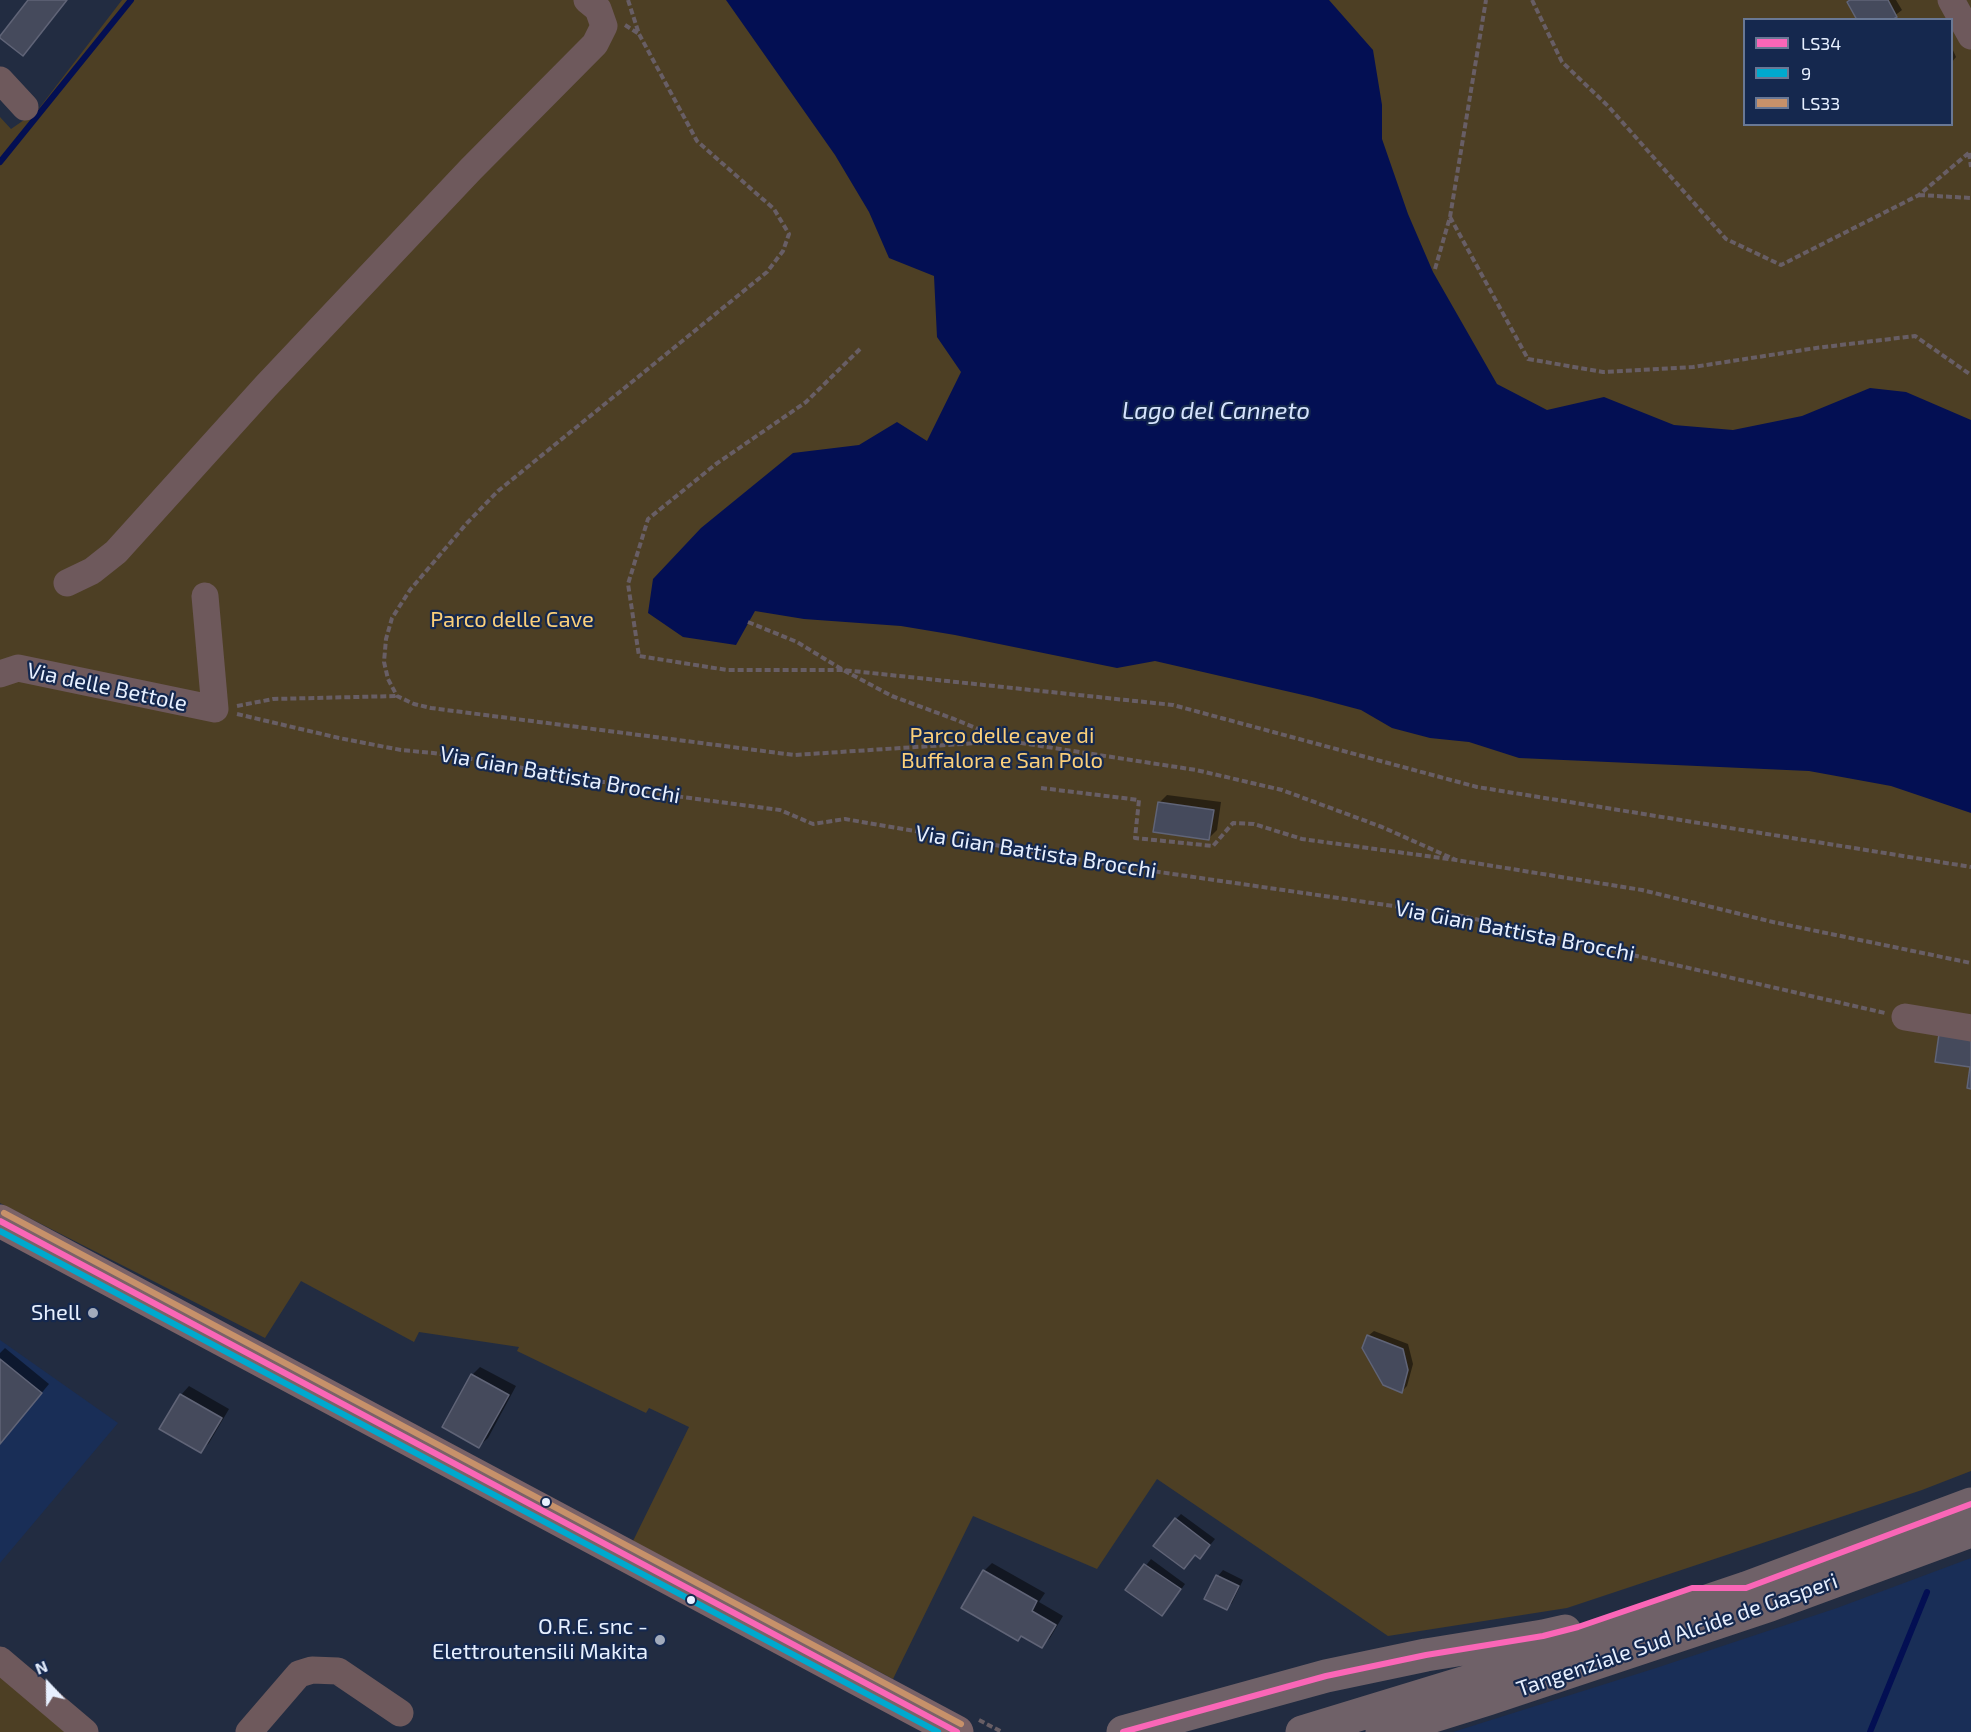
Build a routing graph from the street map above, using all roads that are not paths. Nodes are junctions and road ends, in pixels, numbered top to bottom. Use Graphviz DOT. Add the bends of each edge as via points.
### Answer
graph roads {
  1 [pos="1951,0"];
  2 [pos="592,4"];
  3 [pos="1971,36"];
  4 [pos="0,80"];
  5 [pos="25,107"];
  6 [pos="67,583"];
  7 [pos="205,596"];
  8 [pos="0,674"];
  9 [pos="1905,1017"];
  10 [pos="1971,1028"];
  11 [pos="0,1221"];
  12 [pos="1971,1504"];
  13 [pos="1971,1531"];
  14 [pos="1746,1588"];
  15 [pos="0,1660"];
  16 [pos="400,1713"];
  17 [pos="86,1732"];
  18 [pos="249,1732"];
  19 [pos="957,1732"];
  20 [pos="1123,1732"];
  21 [pos="1302,1732"];
  22 [pos="1382,1732"];
  1 -- 3 [label="street"];
  2 -- 6 [label="street" via="604,26 595,44 266,386 116,552 92,571"];
  4 -- 5 [label="street"];
  7 -- 8 [label="street, Via delle Bettole" via="215,709 18,668"];
  9 -- 10 [label="street"];
  11 -- 19 [label="main road"];
  12 -- 14 [label="highway, Tangenziale Sud Alcide de Gasperi"];
  13 -- 22 [label="highway, Tangenziale Sud Alcide de Gasperi" via="1758,1609"];
  14 -- 20 [label="highway" via="1692,1588 1543,1636 1326,1676"];
  14 -- 21 [label="highway, Tangenziale Sud Alcide de Gasperi" via="1479,1678"];
  15 -- 17 [label="street"];
  16 -- 18 [label="street" via="338,1671 312,1670 299,1674"];
}
